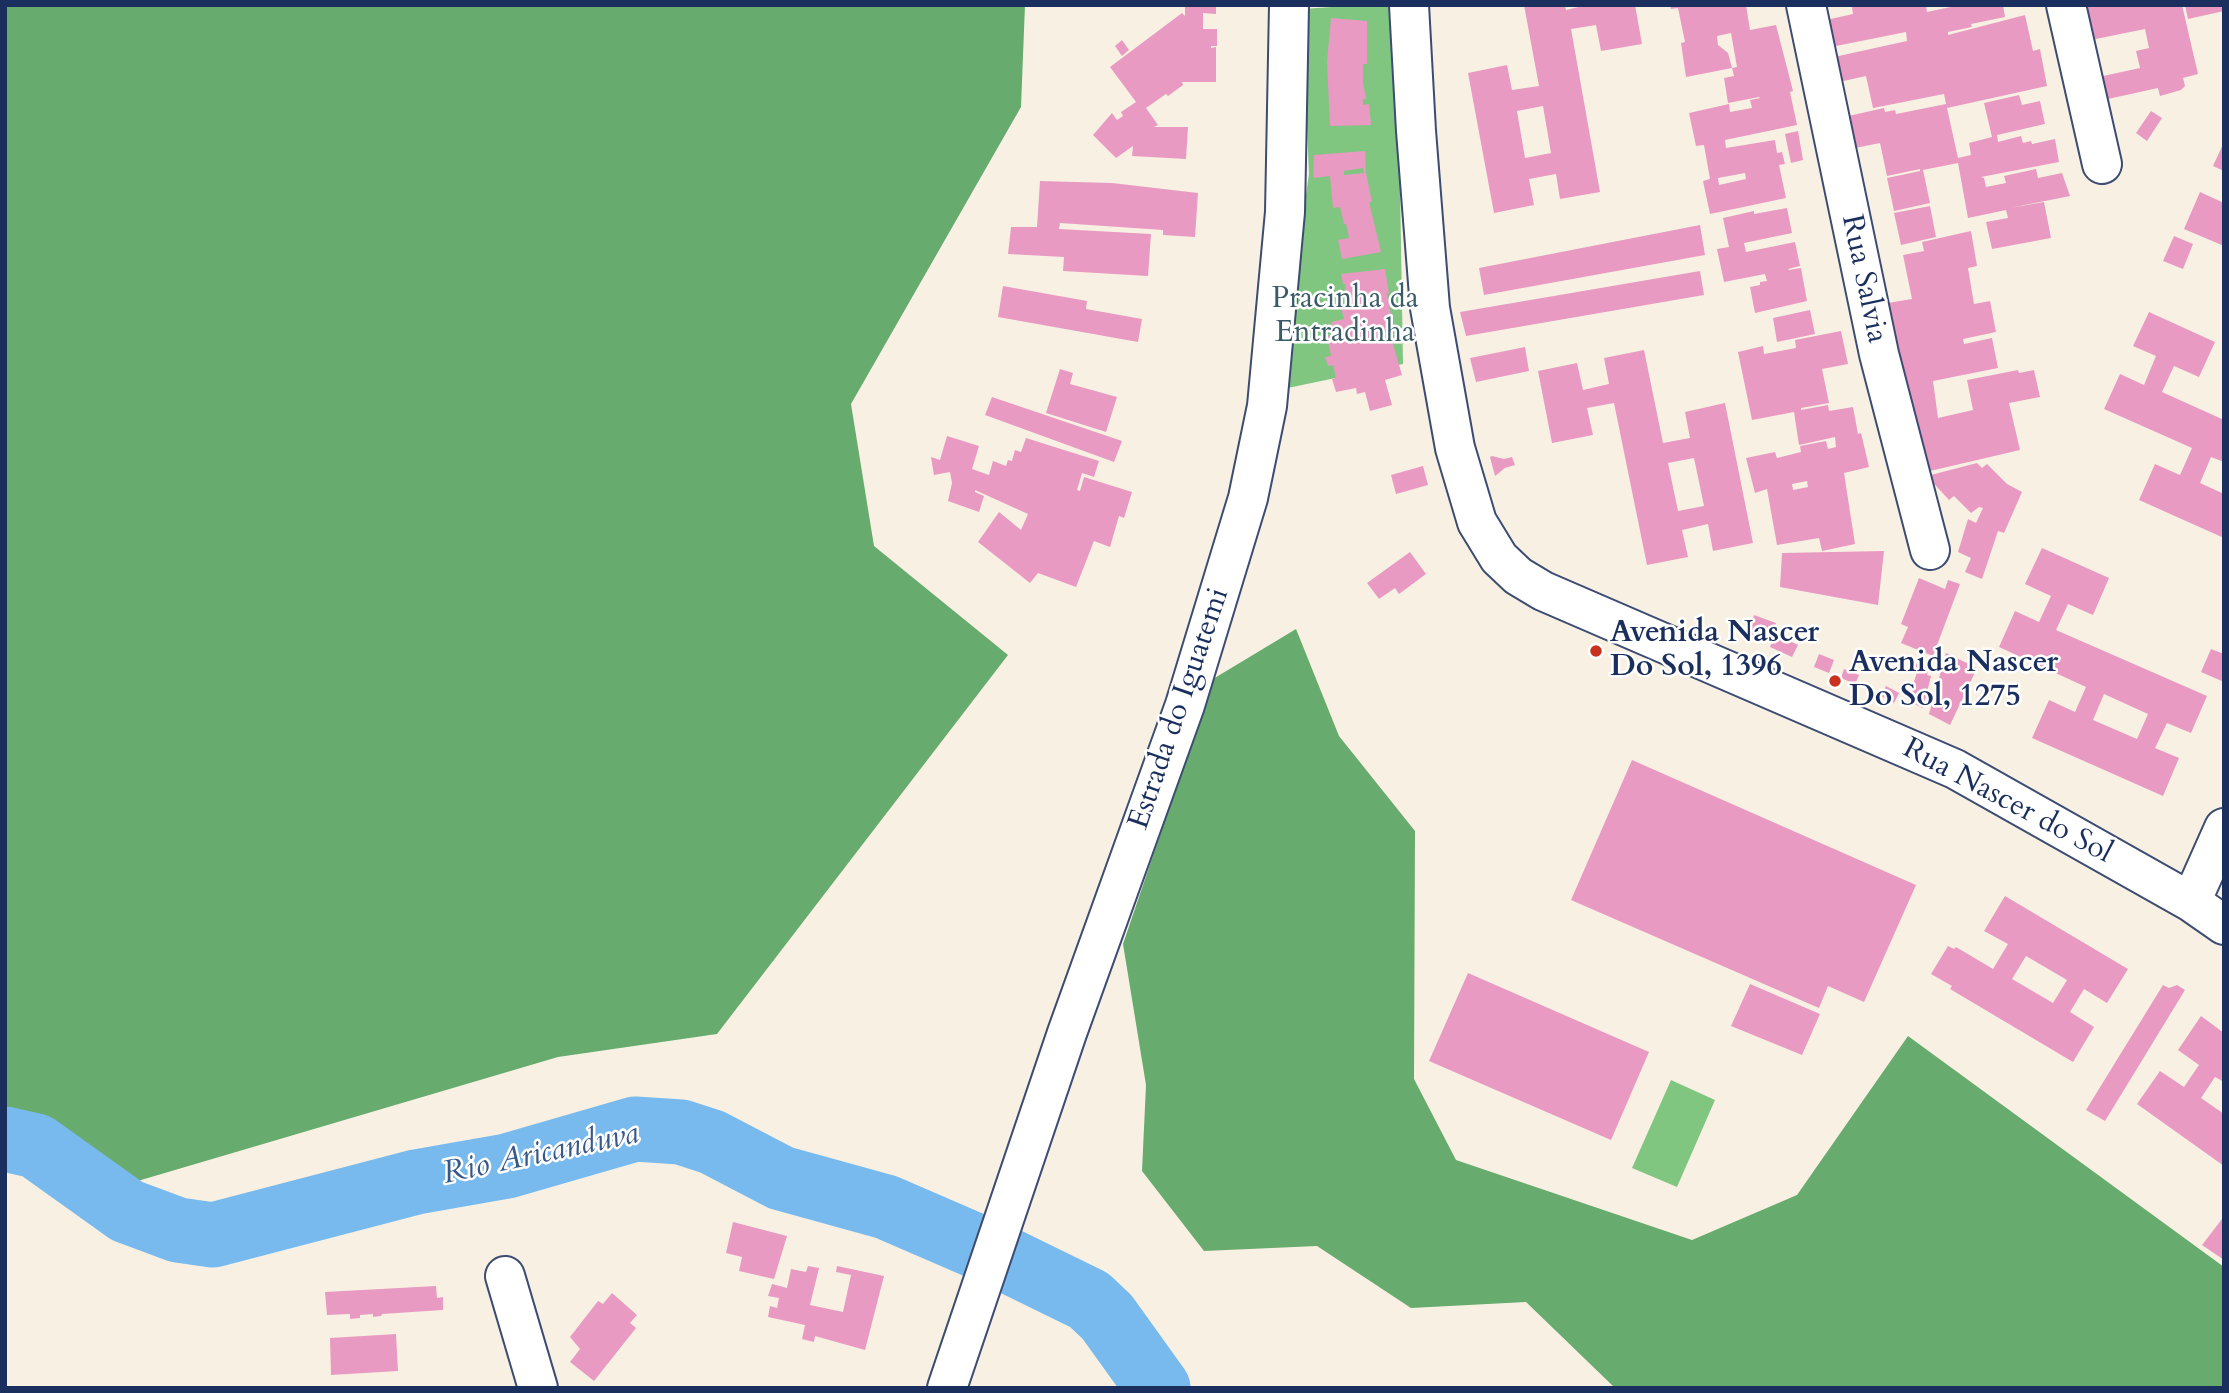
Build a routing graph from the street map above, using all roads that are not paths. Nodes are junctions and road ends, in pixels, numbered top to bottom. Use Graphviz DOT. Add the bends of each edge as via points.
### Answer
graph roads {
  1 [pos="1289,5"];
  2 [pos="1409,5"];
  3 [pos="1806,5"];
  4 [pos="2066,5"];
  5 [pos="2102,164"];
  6 [pos="1930,550"];
  7 [pos="2224,828"];
  8 [pos="2191,902"];
  9 [pos="2224,925"];
  10 [pos="505,1276"];
  11 [pos="538,1388"];
  12 [pos="947,1388"];
  1 -- 12 [label="street, Estrada do Iguatemi" via="1283,238 1267,406 1248,498 1185,705"];
  2 -- 8 [label="street, Rua Nascer do Sol" via="1430,309 1455,448 1477,522 1499,558 1544,591 1955,769"];
  3 -- 6 [label="street, Rua Salvia" via="1880,354"];
  4 -- 5 [label="street"];
  7 -- 8 [label="street"];
  8 -- 9 [label="street, Rua Nascer do Sol"];
  10 -- 11 [label="street"];
}
